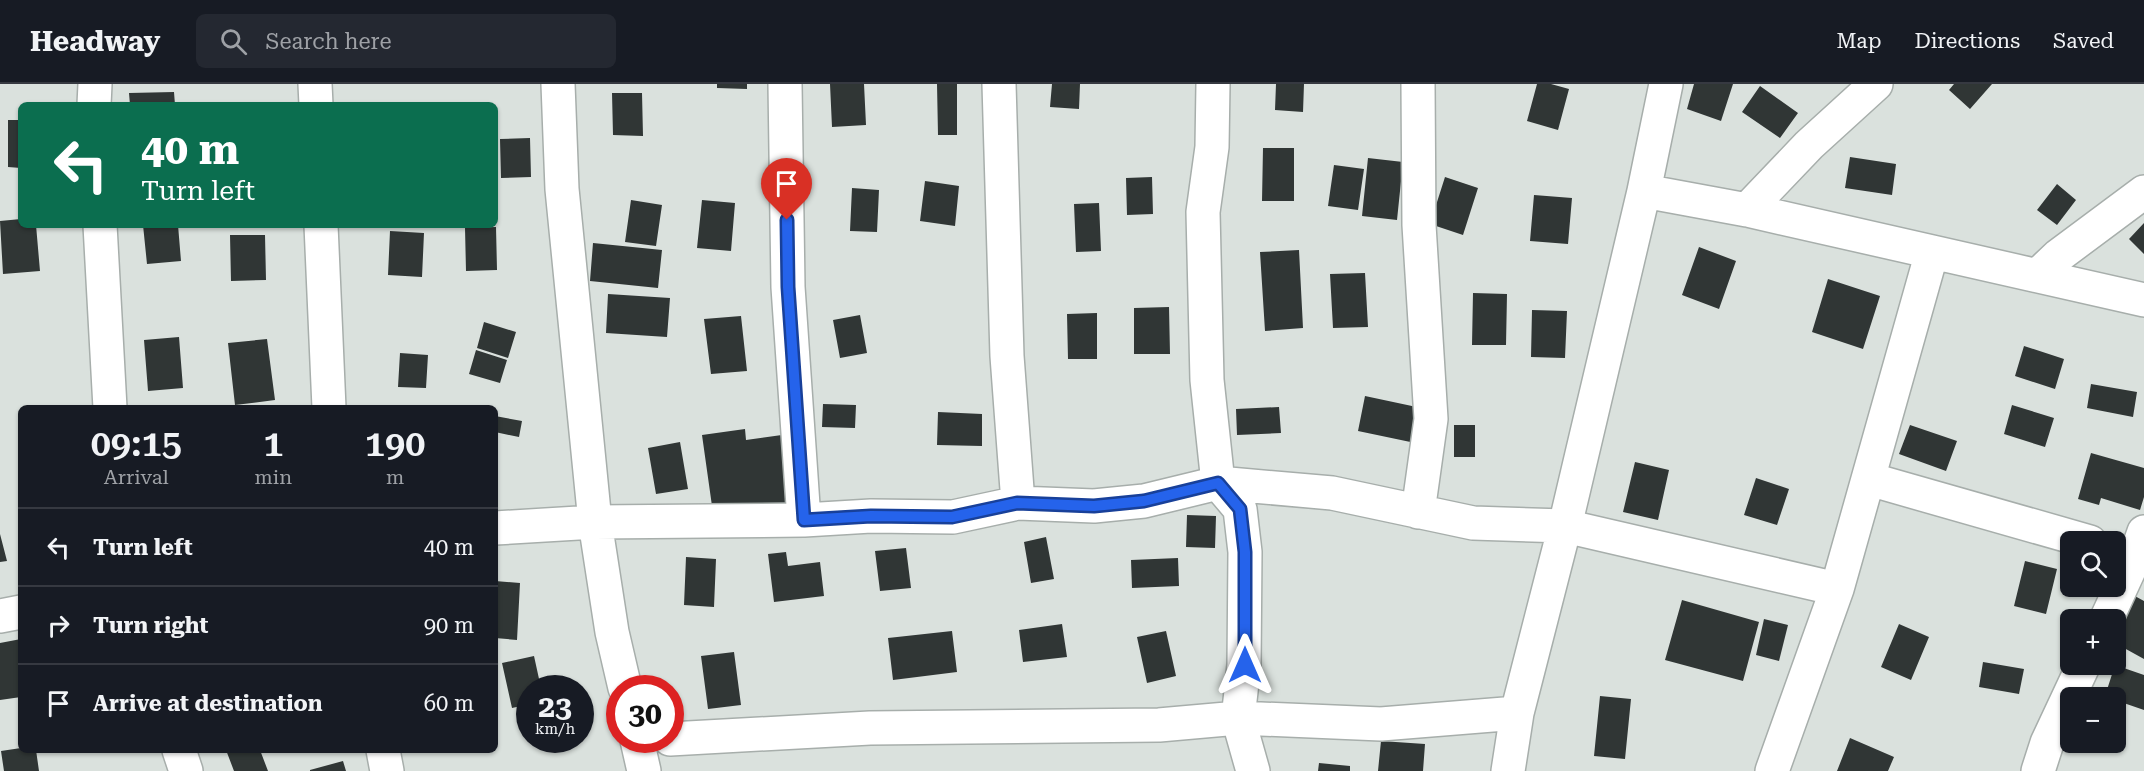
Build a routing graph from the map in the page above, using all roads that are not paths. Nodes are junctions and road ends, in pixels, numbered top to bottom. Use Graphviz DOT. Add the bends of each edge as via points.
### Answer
graph roads {
  1 [pos="95,84"];
  2 [pos="315,84"];
  3 [pos="558,84"];
  4 [pos="785,84"];
  5 [pos="999,84"];
  6 [pos="1213,84"];
  7 [pos="1418,84"];
  8 [pos="1666,84"];
  9 [pos="1876,84"];
  10 [pos="94,102"];
  11 [pos="316,102"];
  12 [pos="1644,191"];
  13 [pos="2144,192"];
  14 [pos="1747,210"];
  15 [pos="100,228"];
  16 [pos="321,228"];
  17 [pos="1932,252"];
  18 [pos="2038,275"];
  19 [pos="2144,300"];
  20 [pos="110,405"];
  21 [pos="329,405"];
  22 [pos="1869,478"];
  23 [pos="1218,483"];
  24 [pos="1017,503"];
  25 [pos="1418,512"];
  26 [pos="804,520"];
  27 [pos="595,522"];
  28 [pos="1565,526"];
  29 [pos="498,528"];
  30 [pos="2060,533"];
  31 [pos="2135,548"];
  32 [pos="1838,589"];
  33 [pos="2110,609"];
  34 [pos="18,613"];
  35 [pos="0,616"];
  36 [pos="622,675"];
  37 [pos="2079,675"];
  38 [pos="1517,713"];
  39 [pos="1238,718"];
  40 [pos="684,743"];
  41 [pos="180,753"];
  42 [pos="384,753"];
  43 [pos="186,771"];
  44 [pos="387,771"];
  45 [pos="1253,771"];
  46 [pos="1508,771"];
  47 [pos="1772,771"];
  48 [pos="2037,771"];
  1 -- 10 [label="street"];
  2 -- 11 [label="street"];
  3 -- 27 [label="street" via="562,189"];
  4 -- 26 [label="street" via="788,287"];
  5 -- 24 [label="street" via="1007,356"];
  6 -- 23 [label="street" via="1212,147 1203,212 1207,380"];
  7 -- 25 [label="street" via="1419,225 1431,419"];
  8 -- 12 [label="street"];
  9 -- 14 [label="street" via="1809,145"];
  12 -- 14 [label="street"];
  12 -- 28 [label="street"];
  13 -- 18 [label="street"];
  14 -- 17 [label="street"];
  15 -- 20 [label="street"];
  16 -- 21 [label="street"];
  17 -- 18 [label="street"];
  17 -- 22 [label="street"];
  18 -- 19 [label="street"];
  22 -- 30 [label="street"];
  22 -- 32 [label="street"];
  23 -- 24 [label="street" via="1144,501 1104,505"];
  23 -- 25 [label="street" via="1332,493"];
  23 -- 39 [label="street" via="1240,509 1245,552 1245,665"];
  24 -- 26 [label="street" via="952,517"];
  25 -- 28 [label="street" via="1473,523"];
  26 -- 27 [label="street"];
  27 -- 29 [label="street"];
  27 -- 36 [label="street"];
  28 -- 32 [label="street"];
  28 -- 38 [label="street"];
  31 -- 33 [label="street"];
  32 -- 47 [label="street"];
  34 -- 35 [label="street"];
  37 -- 48 [label="street"];
  38 -- 39 [label="street" via="1381,724"];
  38 -- 46 [label="street"];
  39 -- 40 [label="street" via="1159,725 870,728"];
  39 -- 45 [label="street"];
  41 -- 43 [label="street"];
  42 -- 44 [label="street"];
}
